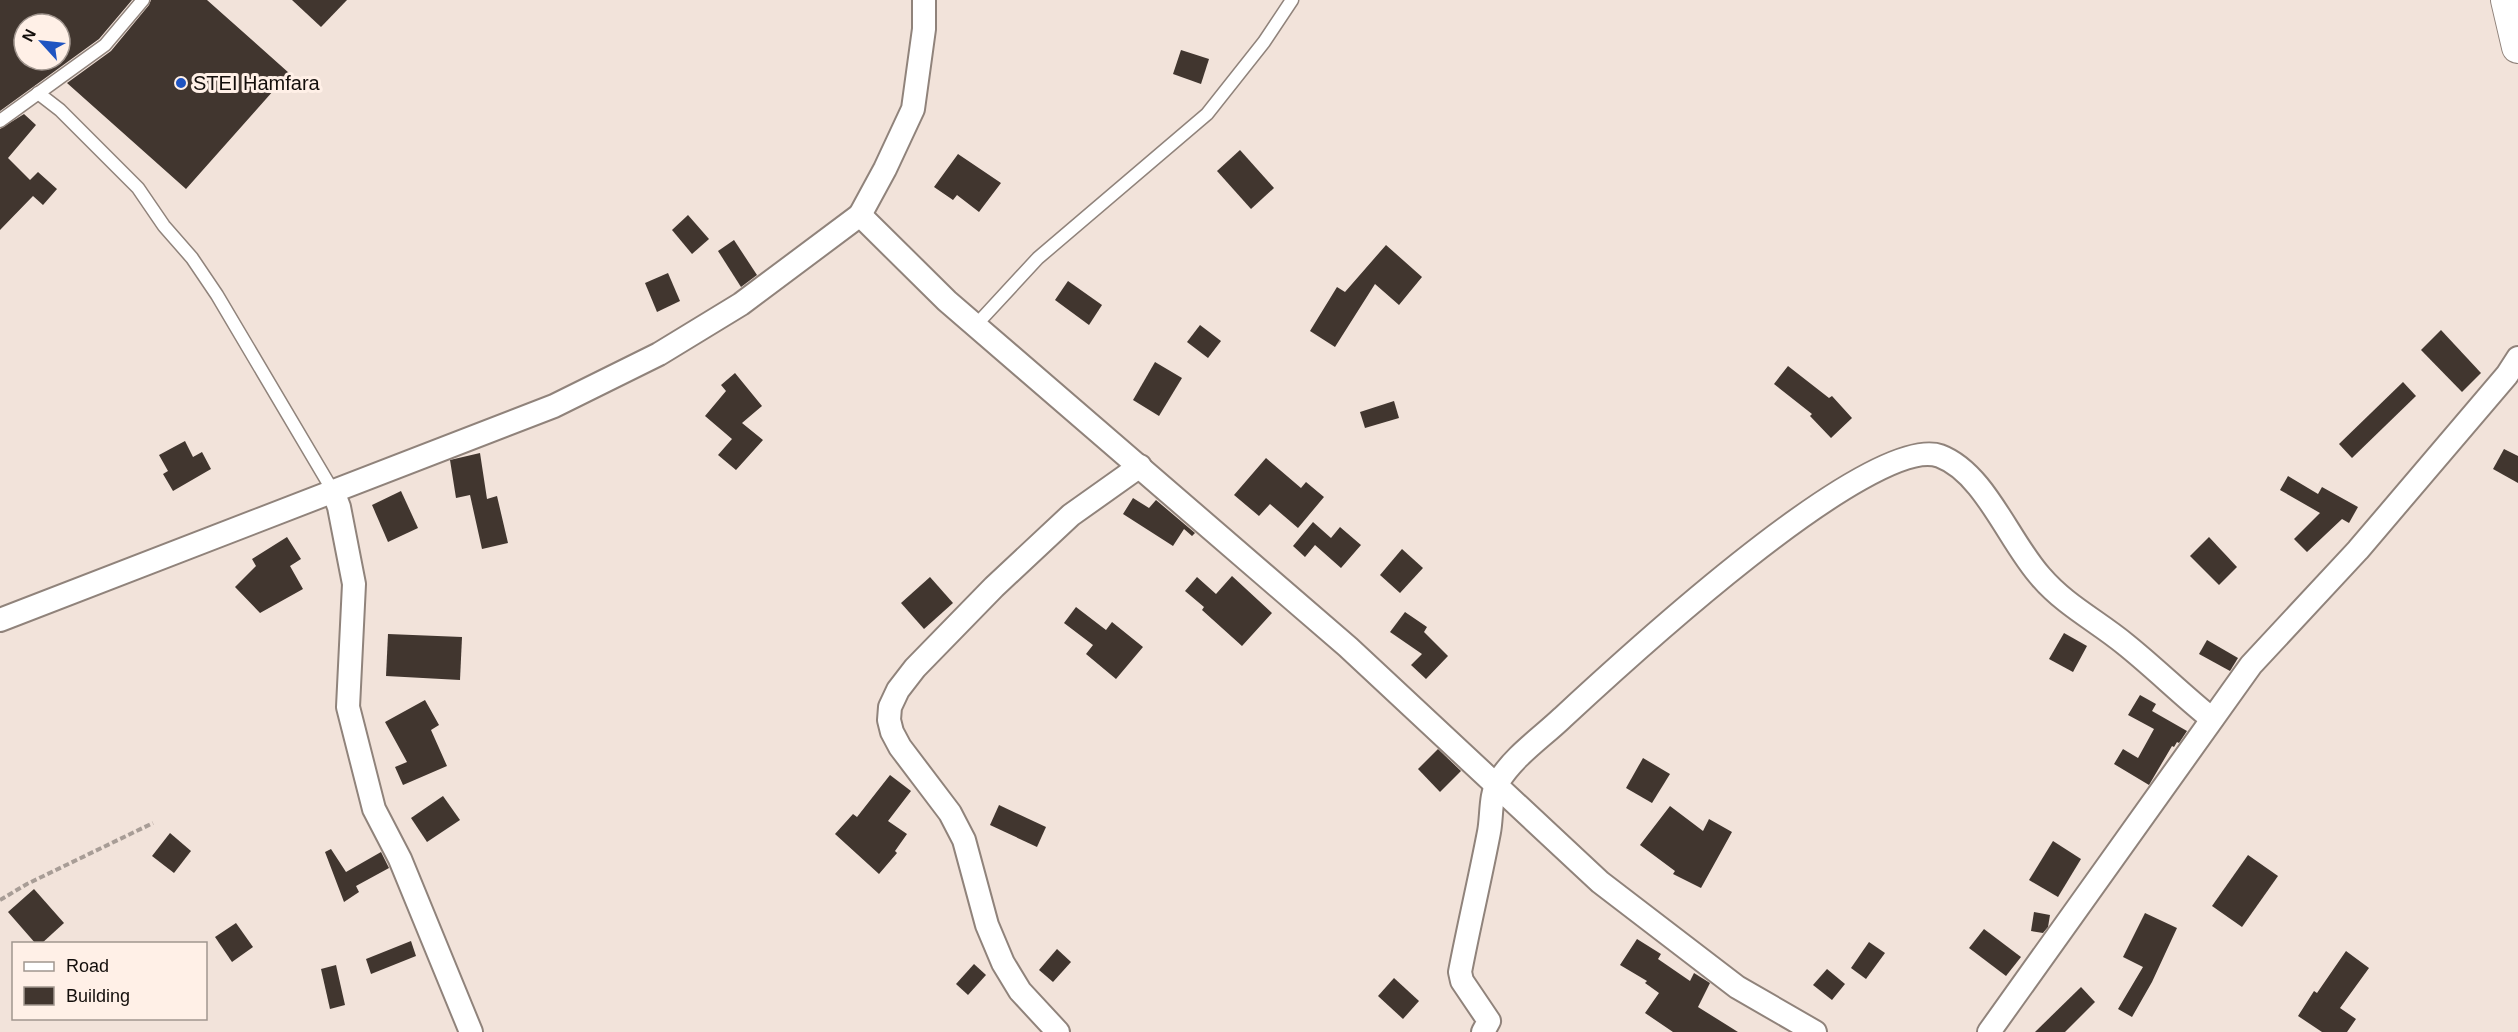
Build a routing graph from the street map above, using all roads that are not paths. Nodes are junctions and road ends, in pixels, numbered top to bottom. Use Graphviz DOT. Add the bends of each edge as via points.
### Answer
graph roads {
  1 [pos="143,0"];
  2 [pos="924,0"];
  3 [pos="1292,0"];
  4 [pos="2507,0"];
  5 [pos="2518,47"];
  6 [pos="38,93"];
  7 [pos="0,121"];
  8 [pos="860,216"];
  9 [pos="976,326"];
  10 [pos="2518,358"];
  11 [pos="1140,466"];
  12 [pos="333,491"];
  13 [pos="0,620"];
  14 [pos="2212,719"];
  15 [pos="1496,784"];
  16 [pos="471,1032"];
  17 [pos="1058,1032"];
  18 [pos="1483,1032"];
  19 [pos="1815,1032"];
  20 [pos="1989,1032"];
  1 -- 6 [label="lane" via="105,45"];
  2 -- 8 [label="street" via="913,109"];
  3 -- 9 [label="lane" via="1207,114 1038,258"];
  4 -- 5 [label="street"];
  6 -- 7 [label="lane"];
  6 -- 12 [label="lane" via="138,188 192,258"];
  8 -- 9 [label="street"];
  8 -- 12 [label="street" via="741,304 659,354 554,406"];
  9 -- 11 [label="street"];
  10 -- 14 [label="street" via="2358,550 2251,665"];
  11 -- 15 [label="street" via="1348,647"];
  11 -- 17 [label="street" via="1071,515 994,587 915,668 890,707 892,732 900,747 950,813 964,840 987,925 1003,963 1020,991"];
  12 -- 13 [label="street"];
  12 -- 16 [label="street" via="354,584 348,707 374,809 404,868"];
  14 -- 15 [label="street" via="2128,646 2065,603 2023,555 1975,481 1939,455 1920,454 1878,468 1763,544 1641,644 1524,751"];
  14 -- 20 [label="street"];
  15 -- 18 [label="street" via="1460,972 1489,1021"];
  15 -- 19 [label="street" via="1600,882 1737,987"];
}
